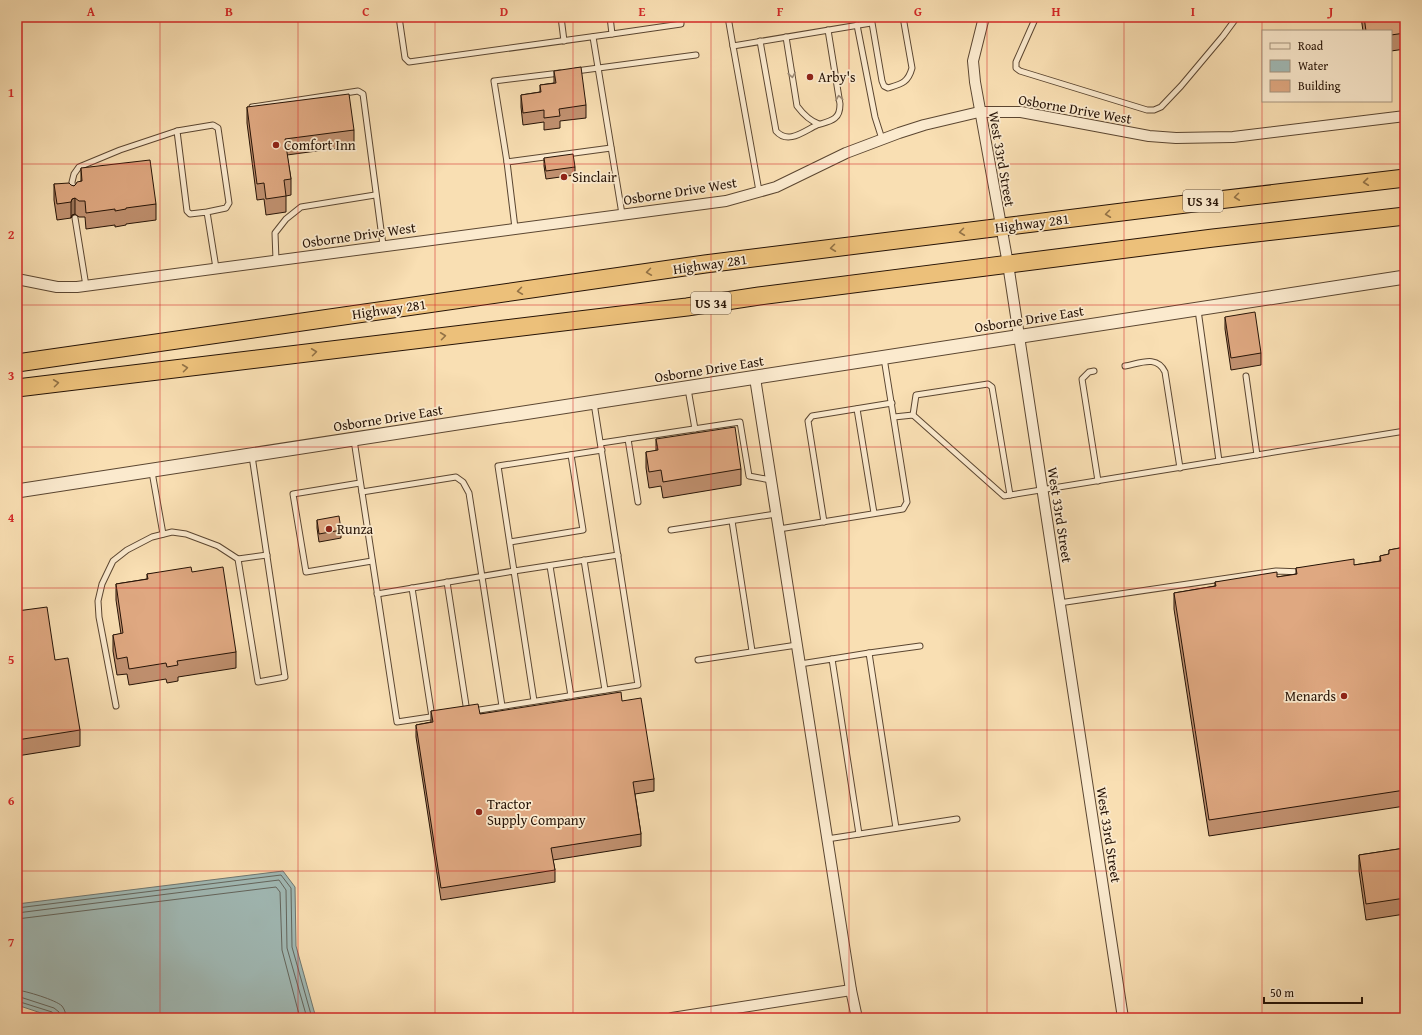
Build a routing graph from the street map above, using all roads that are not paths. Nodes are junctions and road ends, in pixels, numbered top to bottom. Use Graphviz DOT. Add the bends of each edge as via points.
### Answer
graph roads {
  1 [pos="399,17"];
  2 [pos="561,17"];
  3 [pos="610,17"];
  4 [pos="682,17"];
  5 [pos="728,17"];
  6 [pos="903,17"];
  7 [pos="984,17"];
  8 [pos="1036,17"];
  9 [pos="1237,17"];
  10 [pos="871,20"];
  11 [pos="857,25"];
  12 [pos="828,30"];
  13 [pos="612,34"];
  14 [pos="786,36"];
  15 [pos="593,37"];
  16 [pos="564,41"];
  17 [pos="760,41"];
  18 [pos="733,46"];
  19 [pos="696,55"];
  20 [pos="598,68"];
  21 [pos="252,107"];
  22 [pos="979,112"];
  23 [pos="1405,116"];
  24 [pos="819,124"];
  25 [pos="177,131"];
  26 [pos="882,139"];
  27 [pos="611,148"];
  28 [pos="507,162"];
  29 [pos="1405,178"];
  30 [pos="759,191"];
  31 [pos="375,195"];
  32 [pos="73,198"];
  33 [pos="207,212"];
  34 [pos="622,214"];
  35 [pos="1405,216"];
  36 [pos="75,218"];
  37 [pos="1001,227"];
  38 [pos="515,228"];
  39 [pos="383,245"];
  40 [pos="276,260"];
  41 [pos="1008,264"];
  42 [pos="216,268"];
  43 [pos="1405,277"];
  44 [pos="17,279"];
  45 [pos="86,286"];
  46 [pos="1198,309"];
  47 [pos="1018,337"];
  48 [pos="884,358"];
  49 [pos="17,363"];
  50 [pos="1125,366"];
  51 [pos="1094,371"];
  52 [pos="1246,376"];
  53 [pos="755,378"];
  54 [pos="17,388"];
  55 [pos="688,388"];
  56 [pos="594,402"];
  57 [pos="892,403"];
  58 [pos="857,409"];
  59 [pos="912,414"];
  60 [pos="894,418"];
  61 [pos="695,429"];
  62 [pos="1405,431"];
  63 [pos="628,439"];
  64 [pos="354,440"];
  65 [pos="601,443"];
  66 [pos="602,450"];
  67 [pos="252,455"];
  68 [pos="571,455"];
  69 [pos="1257,455"];
  70 [pos="1219,461"];
  71 [pos="1180,468"];
  72 [pos="152,471"];
  73 [pos="771,480"];
  74 [pos="1098,481"];
  75 [pos="360,483"];
  76 [pos="1042,490"];
  77 [pos="17,491"];
  78 [pos="362,492"];
  79 [pos="1010,495"];
  80 [pos="638,502"];
  81 [pos="874,513"];
  82 [pos="776,514"];
  83 [pos="732,521"];
  84 [pos="824,522"];
  85 [pos="671,530"];
  86 [pos="779,530"];
  87 [pos="163,534"];
  88 [pos="510,542"];
  89 [pos="267,555"];
  90 [pos="618,556"];
  91 [pos="238,559"];
  92 [pos="584,560"];
  93 [pos="372,561"];
  94 [pos="550,566"];
  95 [pos="514,571"];
  96 [pos="1311,571"];
  97 [pos="482,576"];
  98 [pos="447,582"];
  99 [pos="412,588"];
  100 [pos="377,594"];
  101 [pos="1059,603"];
  102 [pos="797,645"];
  103 [pos="920,646"];
  104 [pos="752,652"];
  105 [pos="869,653"];
  106 [pos="832,659"];
  107 [pos="698,660"];
  108 [pos="800,664"];
  109 [pos="605,690"];
  110 [pos="571,696"];
  111 [pos="534,701"];
  112 [pos="116,706"];
  113 [pos="502,706"];
  114 [pos="467,712"];
  115 [pos="460,713"];
  116 [pos="446,715"];
  117 [pos="432,717"];
  118 [pos="957,819"];
  119 [pos="896,828"];
  120 [pos="858,834"];
  121 [pos="827,839"];
  122 [pos="851,990"];
  123 [pos="672,1018"];
  124 [pos="857,1018"];
  125 [pos="1123,1018"];
  1 -- 16 [label="lane" via="404,58 409,62"];
  2 -- 16 [label="lane"];
  3 -- 13 [label="lane"];
  4 -- 13 [label="lane" via="681,24"];
  5 -- 18 [label="lane"];
  6 -- 10 [label="lane" via="912,68 910,76 903,83 888,88 882,81"];
  7 -- 22 [label="street, West 33rd Street" via="973,61"];
  8 -- 9 [label="lane" via="1016,62 1016,68 1028,74 1154,110 1161,107 1181,86"];
  10 -- 11 [label="lane"];
  11 -- 12 [label="lane"];
  11 -- 26 [label="lane" via="875,117"];
  12 -- 14 [label="lane"];
  24 -- 12 [label="lane, one-way" via="834,119 840,108"];
  13 -- 15 [label="lane"];
  14 -- 17 [label="lane"];
  14 -- 24 [label="lane, one-way" via="797,106 814,123"];
  15 -- 16 [label="lane"];
  15 -- 20 [label="lane"];
  17 -- 18 [label="lane"];
  17 -- 24 [label="lane" via="776,131 787,138 794,137"];
  18 -- 30 [label="lane"];
  19 -- 20 [label="lane"];
  20 -- 27 [label="lane"];
  20 -- 28 [label="lane" via="494,81"];
  21 -- 31 [label="lane" via="358,91 362,94"];
  22 -- 23 [label="street, Osborne Drive West" via="1021,112 1149,136 1176,138 1233,136"];
  22 -- 26 [label="street, Osborne Drive West" via="924,125"];
  22 -- 37 [label="street, West 33rd Street"];
  25 -- 32 [label="lane" via="79,167 72,182"];
  25 -- 33 [label="lane" via="187,211 190,214"];
  25 -- 33 [label="lane" via="213,125 218,128 229,203 226,208"];
  26 -- 30 [label="street, Osborne Drive West" via="776,186"];
  27 -- 28 [label="lane"];
  27 -- 34 [label="lane"];
  28 -- 38 [label="lane"];
  29 -- 37 [label="highway, Highway 281 / US 34, one-way"];
  30 -- 34 [label="street, Osborne Drive West" via="726,201"];
  31 -- 39 [label="lane"];
  31 -- 40 [label="lane" via="301,207 286,218 275,233"];
  33 -- 42 [label="lane"];
  34 -- 38 [label="street, Osborne Drive West"];
  35 -- 41 [label="highway, US 34"];
  36 -- 45 [label="lane"];
  37 -- 41 [label="street, West 33rd Street"];
  37 -- 49 [label="highway, Highway 281 / US 34, one-way" via="705,264"];
  38 -- 39 [label="street, Osborne Drive West"];
  39 -- 40 [label="street, Osborne Drive West"];
  40 -- 42 [label="street, Osborne Drive West"];
  41 -- 47 [label="street, West 33rd Street"];
  54 -- 41 [label="highway, US 34, one-way" via="679,308"];
  42 -- 45 [label="street, Osborne Drive West"];
  43 -- 46 [label="street, Osborne Drive East"];
  44 -- 45 [label="street, Osborne Drive West" via="57,287"];
  46 -- 47 [label="street, Osborne Drive East"];
  46 -- 70 [label="lane"];
  47 -- 48 [label="street, Osborne Drive East"];
  47 -- 76 [label="street, West 33rd Street"];
  48 -- 53 [label="street, Osborne Drive East"];
  48 -- 57 [label="lane"];
  50 -- 71 [label="lane" via="1155,361 1162,364"];
  51 -- 74 [label="lane" via="1082,379"];
  52 -- 69 [label="lane"];
  53 -- 55 [label="street, Osborne Drive East"];
  53 -- 73 [label="street"];
  55 -- 56 [label="street, Osborne Drive East"];
  55 -- 61 [label="lane"];
  56 -- 64 [label="street, Osborne Drive East"];
  56 -- 65 [label="lane"];
  57 -- 58 [label="lane"];
  57 -- 60 [label="lane"];
  58 -- 81 [label="lane"];
  58 -- 84 [label="lane" via="812,416 808,421"];
  59 -- 60 [label="lane"];
  59 -- 79 [label="lane" via="1004,496"];
  59 -- 79 [label="lane" via="916,396 988,384 992,387"];
  60 -- 81 [label="lane" via="907,502 902,509"];
  61 -- 63 [label="lane"];
  61 -- 73 [label="lane" via="740,422 749,476"];
  62 -- 69 [label="lane"];
  63 -- 65 [label="lane"];
  63 -- 80 [label="lane"];
  64 -- 67 [label="street, Osborne Drive East"];
  64 -- 75 [label="lane"];
  65 -- 66 [label="lane"];
  66 -- 68 [label="lane"];
  66 -- 90 [label="lane"];
  67 -- 72 [label="street, Osborne Drive East"];
  67 -- 89 [label="lane"];
  68 -- 88 [label="lane" via="583,530"];
  68 -- 88 [label="lane" via="498,466"];
  69 -- 70 [label="lane"];
  70 -- 71 [label="lane"];
  71 -- 74 [label="lane"];
  72 -- 77 [label="street, Osborne Drive East"];
  72 -- 87 [label="lane"];
  73 -- 82 [label="street"];
  74 -- 76 [label="lane"];
  75 -- 78 [label="lane"];
  75 -- 93 [label="lane" via="293,494 306,572"];
  76 -- 79 [label="lane"];
  76 -- 101 [label="street, West 33rd Street"];
  78 -- 93 [label="lane"];
  78 -- 97 [label="lane" via="456,477 464,482 469,493"];
  81 -- 84 [label="lane"];
  82 -- 83 [label="lane"];
  82 -- 86 [label="street"];
  83 -- 85 [label="lane"];
  83 -- 104 [label="lane"];
  84 -- 86 [label="lane"];
  86 -- 102 [label="street"];
  87 -- 91 [label="lane" via="186,534 218,546"];
  87 -- 112 [label="lane" via="127,550 113,561 102,584 98,601 99,617"];
  88 -- 95 [label="lane"];
  89 -- 91 [label="lane"];
  89 -- 91 [label="lane" via="285,677 258,682"];
  90 -- 92 [label="lane"];
  90 -- 109 [label="lane" via="638,685"];
  92 -- 94 [label="lane"];
  92 -- 109 [label="lane"];
  93 -- 100 [label="lane"];
  94 -- 95 [label="lane"];
  94 -- 110 [label="lane"];
  95 -- 97 [label="lane"];
  95 -- 111 [label="lane"];
  96 -- 101 [label="lane" via="1276,571"];
  97 -- 98 [label="lane"];
  97 -- 113 [label="lane"];
  98 -- 99 [label="lane"];
  98 -- 114 [label="lane"];
  99 -- 100 [label="lane"];
  99 -- 117 [label="lane"];
  100 -- 117 [label="lane" via="397,722"];
  101 -- 125 [label="street, West 33rd Street"];
  102 -- 104 [label="lane"];
  102 -- 108 [label="street"];
  103 -- 105 [label="lane"];
  104 -- 107 [label="lane"];
  105 -- 106 [label="lane"];
  105 -- 119 [label="lane"];
  106 -- 108 [label="lane"];
  106 -- 120 [label="lane"];
  108 -- 121 [label="street"];
  109 -- 110 [label="lane"];
  110 -- 111 [label="lane"];
  111 -- 113 [label="lane"];
  113 -- 114 [label="lane"];
  114 -- 115 [label="lane"];
  116 -- 117 [label="lane"];
  118 -- 119 [label="lane"];
  119 -- 120 [label="lane"];
  120 -- 121 [label="lane"];
  121 -- 122 [label="street"];
  122 -- 123 [label="street"];
  122 -- 124 [label="street"];
}
